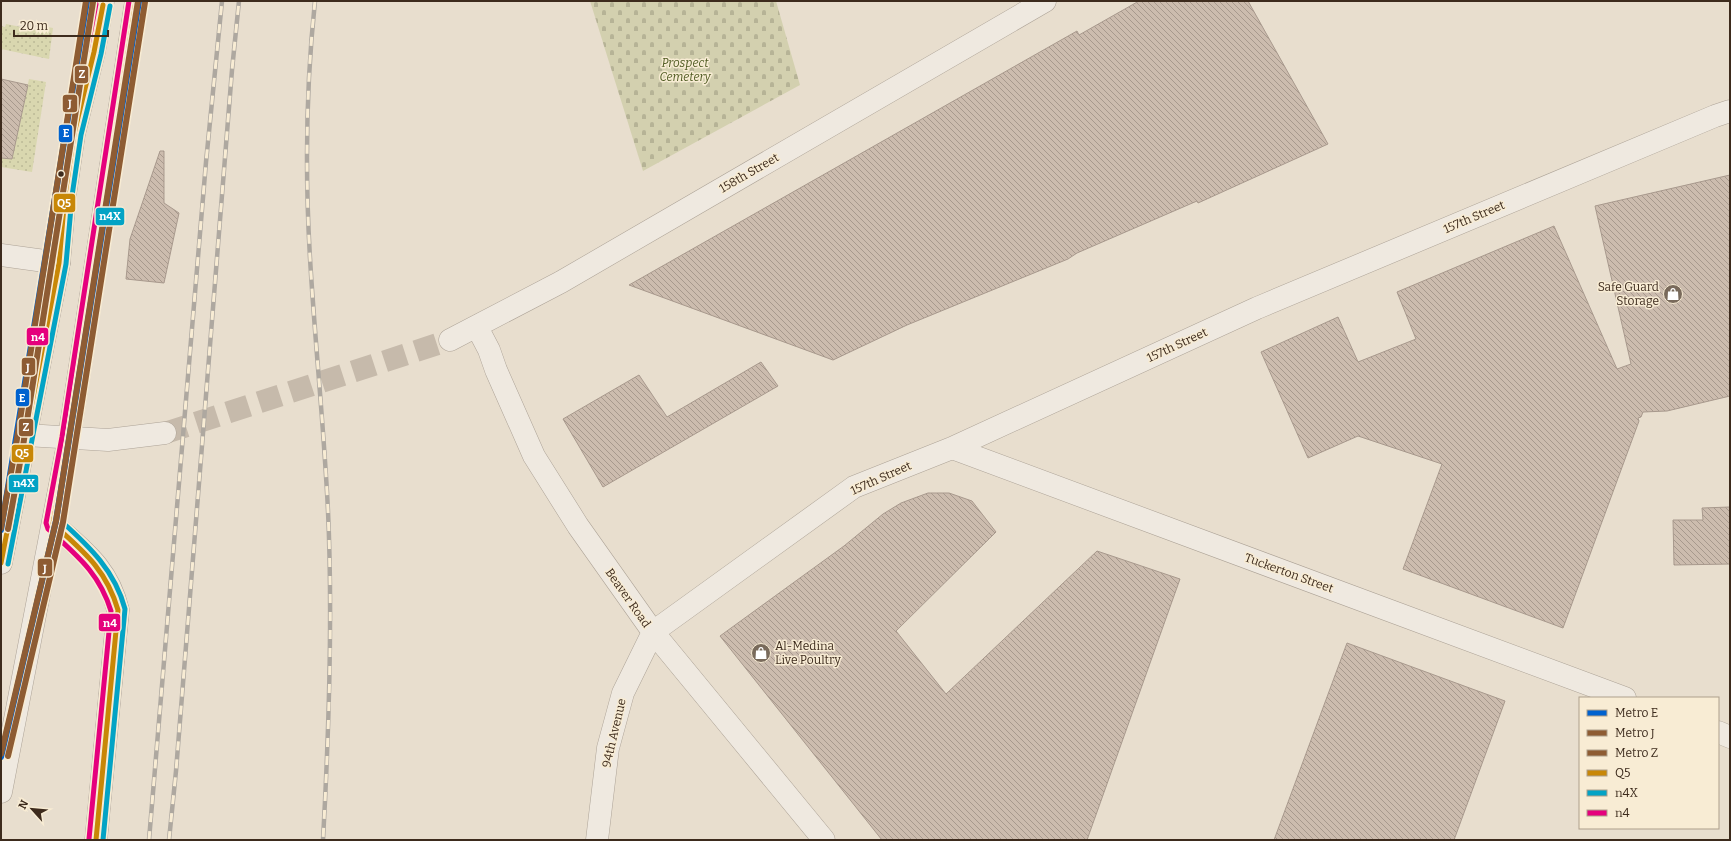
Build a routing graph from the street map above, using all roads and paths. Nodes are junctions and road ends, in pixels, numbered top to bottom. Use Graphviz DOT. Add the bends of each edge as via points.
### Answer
graph roads {
  1 [pos="103,1"];
  2 [pos="136,1"];
  3 [pos="1045,1"];
  4 [pos="1730,111"];
  5 [pos="1,255"];
  6 [pos="59,263"];
  7 [pos="477,327"];
  8 [pos="450,340"];
  9 [pos="165,433"];
  10 [pos="26,435"];
  11 [pos="69,438"];
  12 [pos="952,448"];
  13 [pos="53,524"];
  14 [pos="1,563"];
  15 [pos="653,632"];
  16 [pos="1623,697"];
  17 [pos="1719,732"];
  18 [pos="1730,737"];
  19 [pos="1,792"];
  20 [pos="96,840"];
  21 [pos="597,840"];
  22 [pos="824,840"];
  1 -- 6 [label="street" via="67,174"];
  2 -- 11 [label="street"];
  3 -- 7 [label="street, 158th Street" via="568,278"];
  4 -- 12 [label="street, 157th Street" via="1257,308"];
  5 -- 6 [label="street"];
  6 -- 10 [label="street"];
  7 -- 8 [label="street, 158th Street"];
  7 -- 15 [label="street, Beaver Road" via="534,456 578,526"];
  9 -- 11 [label="street" via="108,440"];
  10 -- 11 [label="street"];
  10 -- 14 [label="street"];
  11 -- 13 [label="street"];
  12 -- 15 [label="street, 157th Street" via="854,487"];
  12 -- 16 [label="street, Tuckerton Street"];
  13 -- 19 [label="street"];
  13 -- 20 [label="street" via="94,561 107,579 118,610"];
  15 -- 21 [label="street, 94th Avenue" via="623,693 608,748"];
  15 -- 22 [label="street, Beaver Road"];
  17 -- 18 [label="street"];
}
